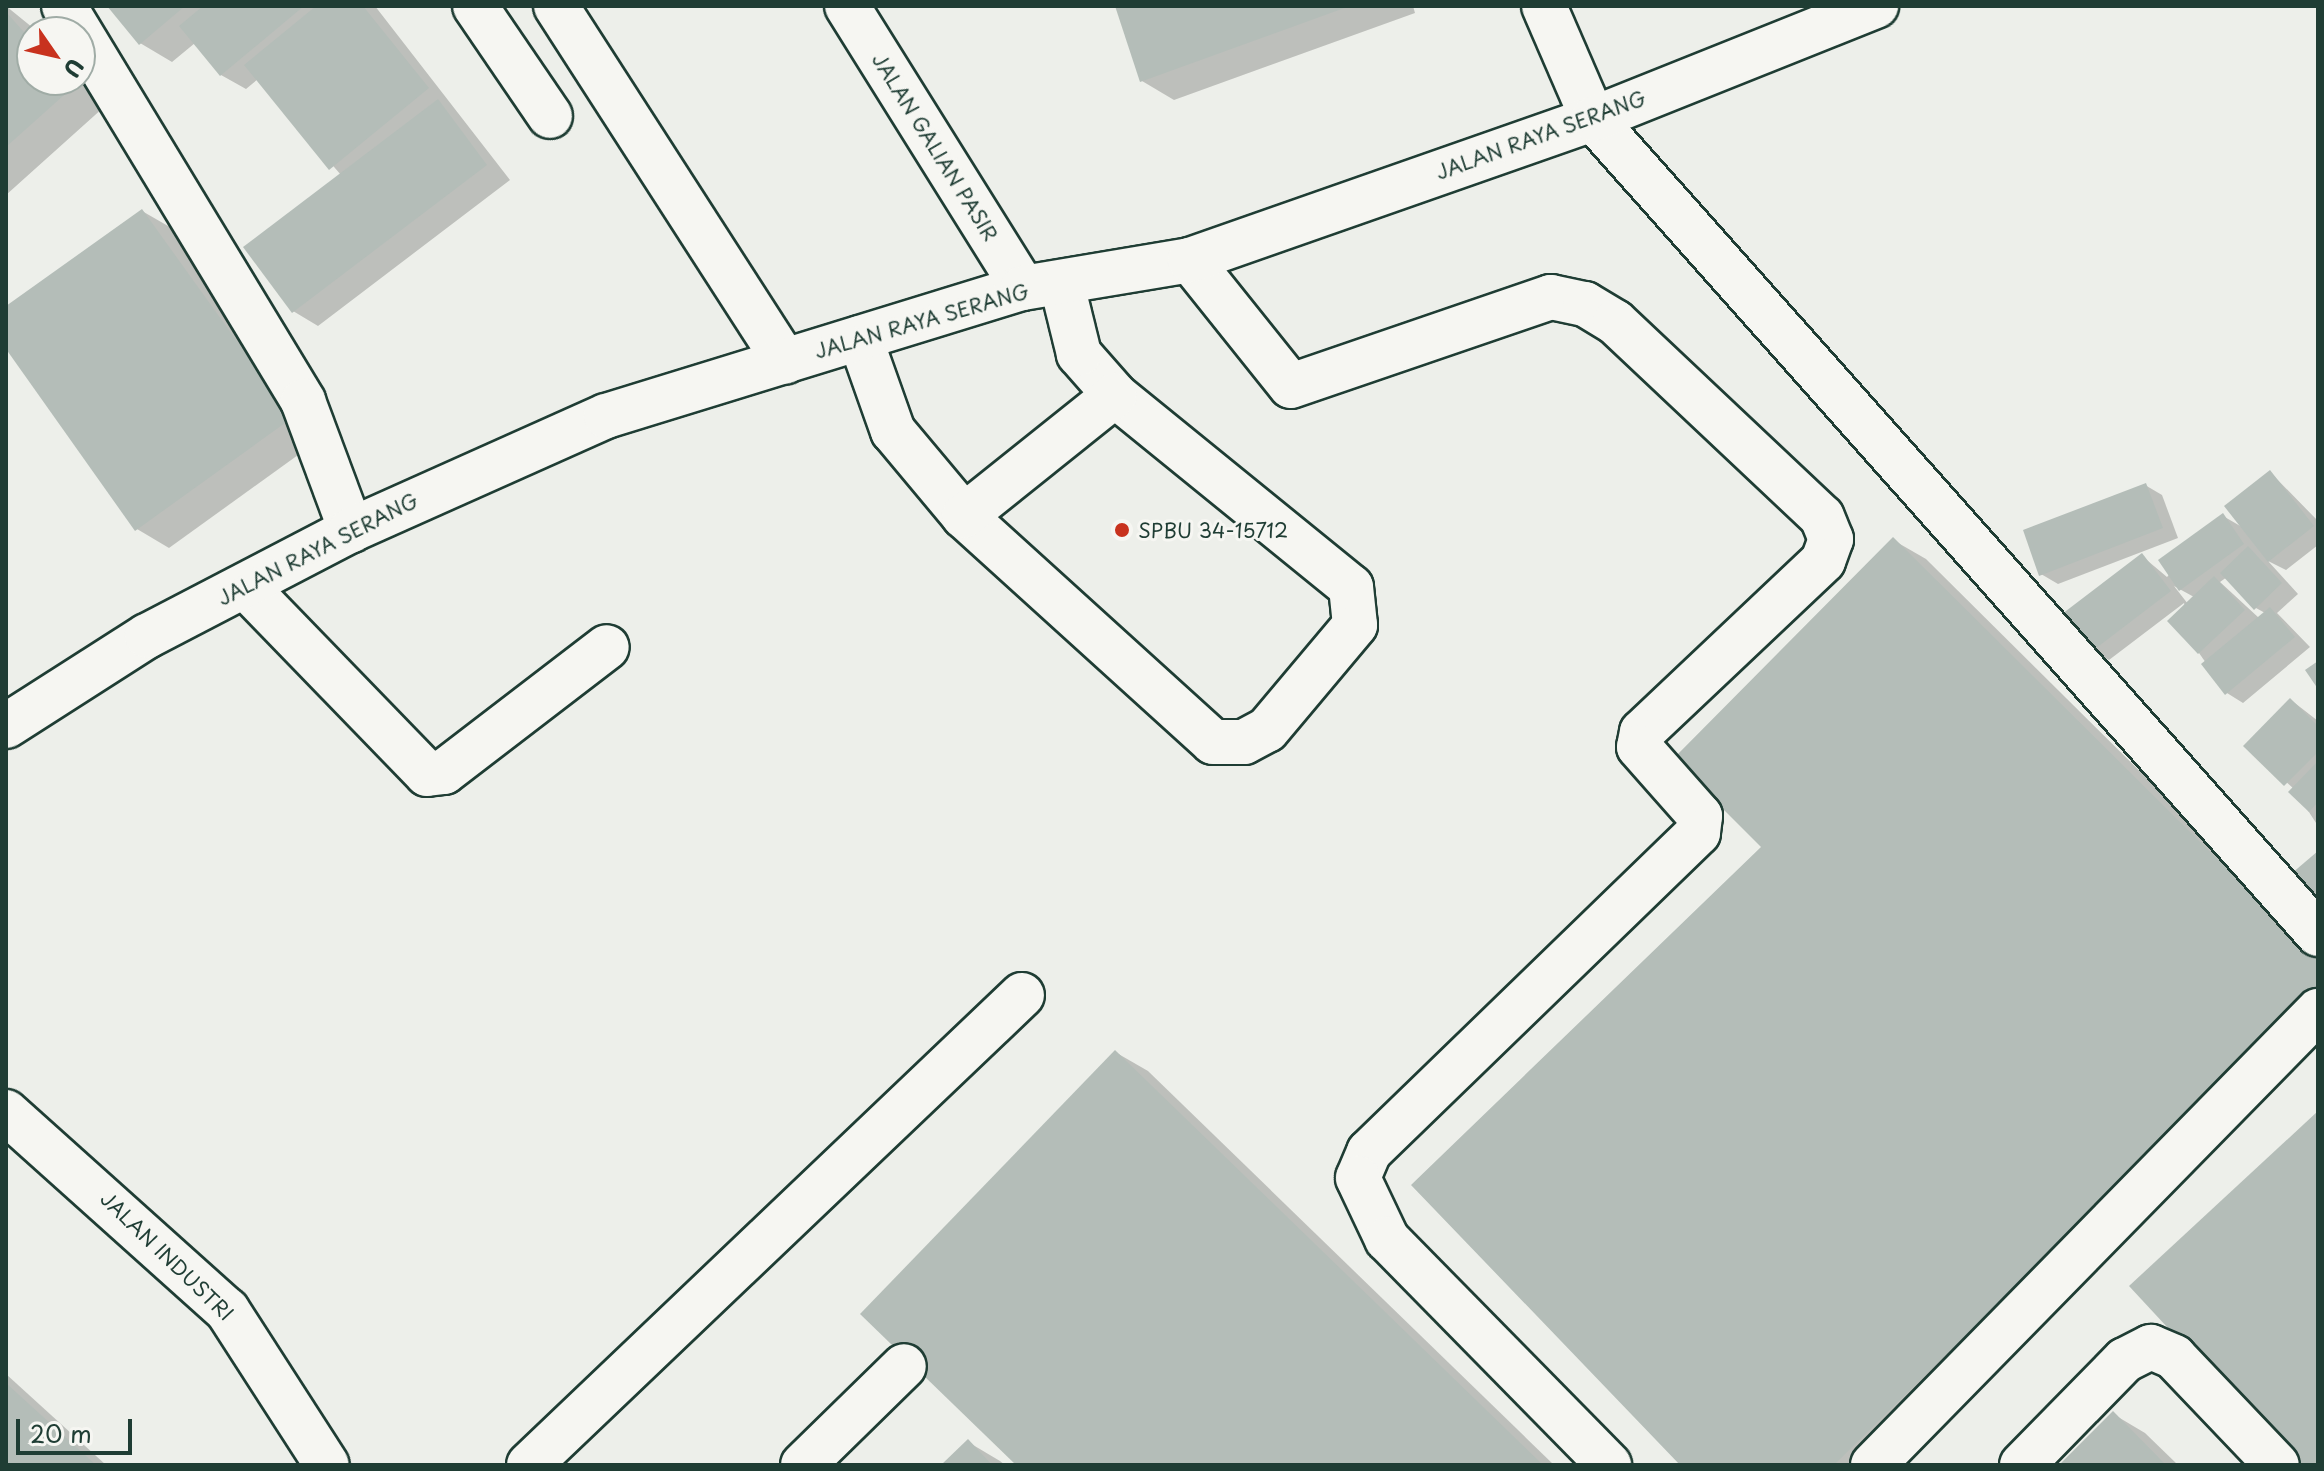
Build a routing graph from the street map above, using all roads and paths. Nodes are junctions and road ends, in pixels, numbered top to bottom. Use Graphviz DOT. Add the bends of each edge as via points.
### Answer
graph roads {
  1 [pos="64,6"];
  2 [pos="475,6"];
  3 [pos="556,6"];
  4 [pos="847,6"];
  5 [pos="1544,6"];
  6 [pos="1876,6"];
  7 [pos="550,116"];
  8 [pos="1593,119"];
  9 [pos="1190,260"];
  10 [pos="1043,287"];
  11 [pos="860,338"];
  12 [pos="785,362"];
  13 [pos="1115,395"];
  14 [pos="964,516"];
  15 [pos="351,530"];
  16 [pos="246,587"];
  17 [pos="607,647"];
  18 [pos="6,726"];
  19 [pos="2318,934"];
  20 [pos="1022,995"];
  21 [pos="2318,1011"];
  22 [pos="6,1112"];
  23 [pos="904,1366"];
  24 [pos="327,1465"];
  25 [pos="529,1465"];
  26 [pos="803,1465"];
  27 [pos="1609,1465"];
  28 [pos="1873,1465"];
  29 [pos="2022,1465"];
  30 [pos="2277,1465"];
  1 -- 15 [label="main road" via="303,401"];
  2 -- 7 [label="main road"];
  3 -- 12 [label="main road"];
  4 -- 10 [label="main road, JALAN GALIAN PASIR"];
  5 -- 8 [label="main road"];
  6 -- 8 [label="main road, JALAN RAYA SERANG"];
  8 -- 9 [label="main road, JALAN RAYA SERANG"];
  8 -- 19 [label="main road"];
  9 -- 10 [label="main road, JALAN RAYA SERANG"];
  9 -- 27 [label="main road" via="1291,386 1551,297 1585,304 1615,322 1822,517 1831,539 1823,561 1642,732 1639,747 1700,816 1698,833 1369,1152 1358,1178 1387,1239"];
  10 -- 11 [label="main road, JALAN RAYA SERANG"];
  10 -- 13 [label="main road, JALAN GALIAN PASIR" via="1079,354"];
  11 -- 12 [label="main road, JALAN RAYA SERANG"];
  11 -- 14 [label="main road, JALAN GALIAN PASIR" via="893,431"];
  12 -- 15 [label="main road, JALAN RAYA SERANG" via="606,416"];
  13 -- 14 [label="main road"];
  13 -- 14 [label="main road, JALAN GALIAN PASIR" via="1351,587 1355,625 1267,730 1244,742 1213,742"];
  15 -- 16 [label="main road, JALAN RAYA SERANG"];
  16 -- 17 [label="main road" via="427,774 444,772"];
  16 -- 18 [label="main road, JALAN RAYA SERANG" via="147,636"];
  20 -- 25 [label="main road"];
  21 -- 28 [label="main road"];
  22 -- 24 [label="main road, JALAN INDUSTRI" via="227,1310"];
  23 -- 26 [label="main road"];
  29 -- 30 [label="main road" via="2125,1360 2151,1347 2174,1357"];
}
